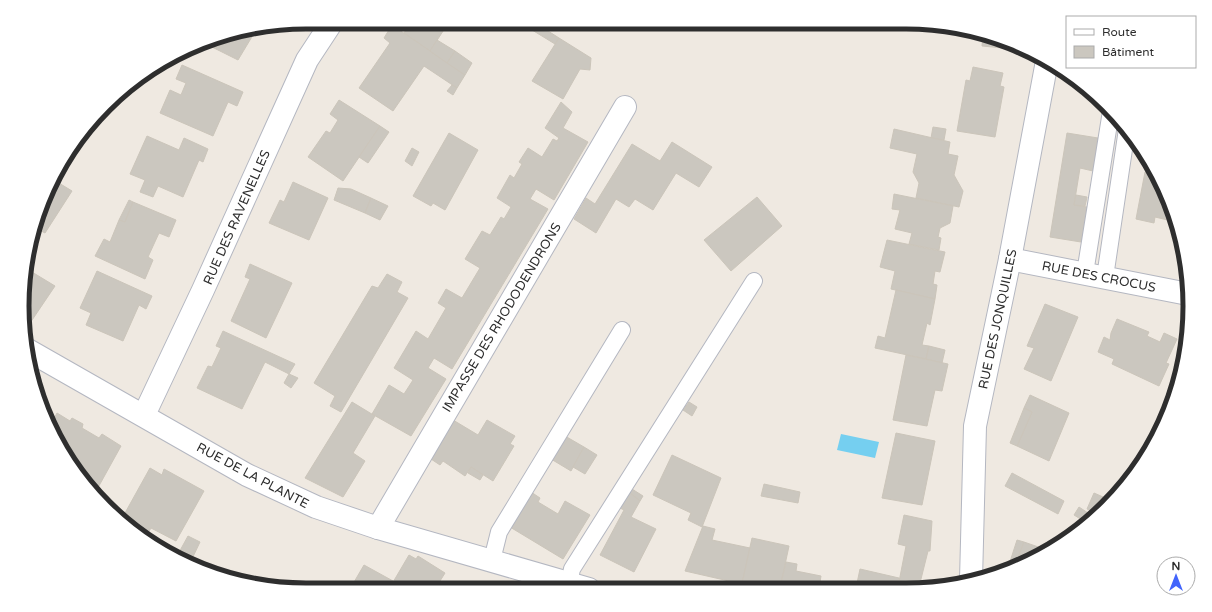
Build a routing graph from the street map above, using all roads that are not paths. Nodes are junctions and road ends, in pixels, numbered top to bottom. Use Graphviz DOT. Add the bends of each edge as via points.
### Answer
graph roads {
  1 [pos="327,29"];
  2 [pos="1047,68"];
  3 [pos="625,107"];
  4 [pos="1110,119"];
  5 [pos="1125,136"];
  6 [pos="1010,259"];
  7 [pos="1095,275"];
  8 [pos="754,281"];
  9 [pos="1182,293"];
  10 [pos="622,330"];
  11 [pos="33,353"];
  12 [pos="144,415"];
  13 [pos="378,528"];
  14 [pos="492,560"];
  15 [pos="971,576"];
  16 [pos="569,583"];
  17 [pos="578,583"];
  1 -- 12 [label="street, RUE DES RAVENELLES" via="307,60"];
  2 -- 6 [label="street, RUE DES JONQUILLES"];
  3 -- 13 [label="street, IMPASSE DES RHODODENDRONS"];
  4 -- 7 [label="lane"];
  5 -- 7 [label="lane"];
  6 -- 7 [label="street, RUE DES CROCUS"];
  6 -- 15 [label="street, RUE DES JONQUILLES" via="975,426"];
  7 -- 9 [label="street, RUE DES CROCUS"];
  8 -- 17 [label="lane" via="572,569"];
  10 -- 14 [label="lane" via="499,532"];
  11 -- 12 [label="street, RUE DE LA PLANTE"];
  12 -- 13 [label="street, RUE DE LA PLANTE" via="247,474 316,507"];
  13 -- 14 [label="street, RUE DE LA PLANTE"];
  14 -- 16 [label="street, RUE DE LA PLANTE"];
}
